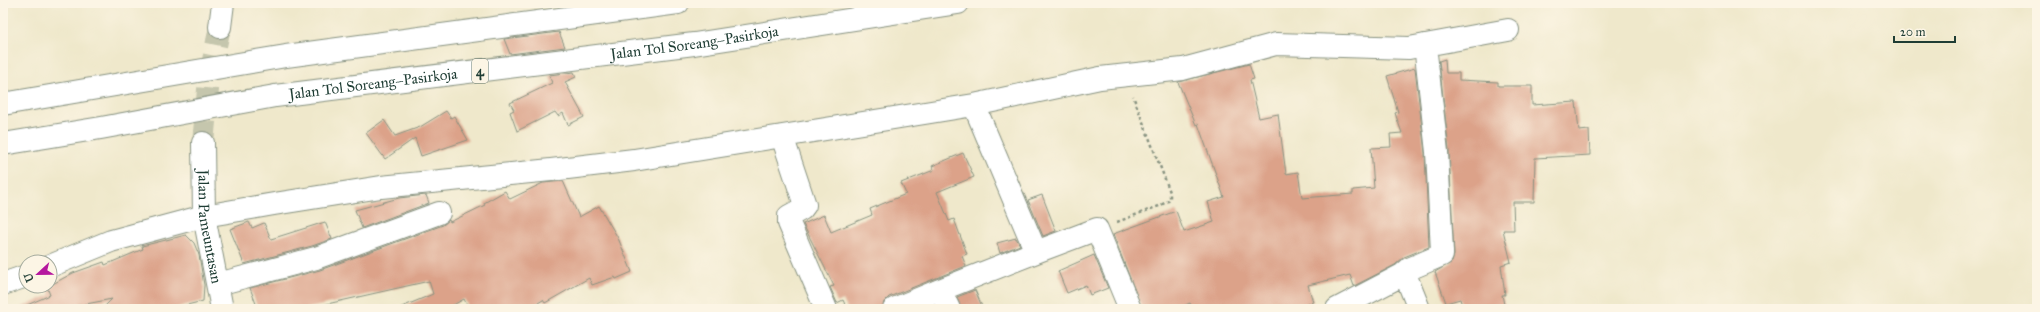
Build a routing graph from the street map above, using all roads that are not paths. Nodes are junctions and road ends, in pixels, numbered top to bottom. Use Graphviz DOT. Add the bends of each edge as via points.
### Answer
graph roads {
  1 [pos="224,3"];
  2 [pos="678,3"];
  3 [pos="958,3"];
  4 [pos="220,27"];
  5 [pos="1508,30"];
  6 [pos="1425,45"];
  7 [pos="3,104"];
  8 [pos="974,105"];
  9 [pos="782,136"];
  10 [pos="204,143"];
  11 [pos="3,144"];
  12 [pos="439,213"];
  13 [pos="204,216"];
  14 [pos="1036,252"];
  15 [pos="58,263"];
  16 [pos="1402,275"];
  17 [pos="18,279"];
  18 [pos="3,284"];
  19 [pos="218,284"];
  20 [pos="940,290"];
  21 [pos="222,309"];
  22 [pos="826,309"];
  23 [pos="894,309"];
  24 [pos="949,309"];
  25 [pos="1130,309"];
  26 [pos="1337,309"];
  27 [pos="1418,309"];
  1 -- 4 [label="main road"];
  2 -- 7 [label="main road" via="286,56"];
  3 -- 11 [label="main road, Jalan Tol Soreang–Pasirkoja / 4" via="694,44 275,96"];
  5 -- 6 [label="main road"];
  6 -- 8 [label="main road" via="1404,48 1276,44 1183,69 1100,78"];
  6 -- 16 [label="main road" via="1437,152 1442,255"];
  8 -- 9 [label="main road"];
  8 -- 14 [label="main road"];
  9 -- 13 [label="main road" via="619,162 381,187"];
  9 -- 22 [label="main road" via="805,205 789,216 789,223"];
  10 -- 13 [label="main road, Jalan Pameuntasan"];
  12 -- 19 [label="main road" via="316,258"];
  13 -- 15 [label="main road" via="111,241"];
  13 -- 19 [label="main road, Jalan Pameuntasan"];
  14 -- 20 [label="main road"];
  14 -- 25 [label="main road" via="1097,229"];
  16 -- 26 [label="main road"];
  16 -- 27 [label="main road" via="1407,279"];
  17 -- 18 [label="main road"];
  19 -- 21 [label="main road, Jalan Pameuntasan"];
  20 -- 23 [label="main road"];
  20 -- 24 [label="main road"];
}
